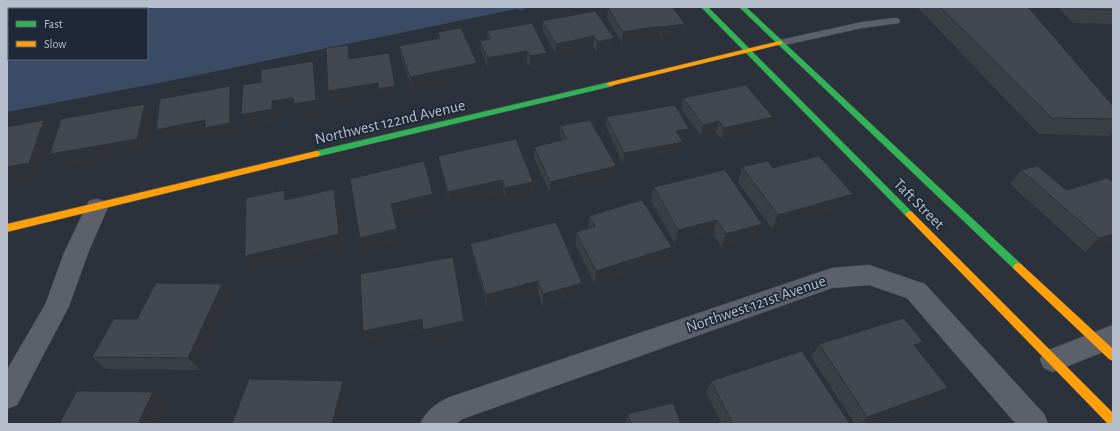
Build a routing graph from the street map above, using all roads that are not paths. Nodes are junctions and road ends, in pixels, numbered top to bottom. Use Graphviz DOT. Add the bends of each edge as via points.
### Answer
graph roads {
  1 [pos="704,7"];
  2 [pos="742,7"];
  3 [pos="895,21"];
  4 [pos="780,43"];
  5 [pos="747,52"];
  6 [pos="97,207"];
  7 [pos="7,228"];
  8 [pos="1108,344"];
  9 [pos="1053,360"];
  10 [pos="7,396"];
  11 [pos="1113,421"];
  12 [pos="434,424"];
  13 [pos="1034,424"];
  1 -- 5 [label="street, Taft Street"];
  2 -- 4 [label="street, Taft Street"];
  3 -- 4 [label="lane" via="862,25"];
  4 -- 5 [label="street, Northwest 122nd Avenue"];
  4 -- 8 [label="street, Taft Street"];
  5 -- 6 [label="street, Northwest 122nd Avenue"];
  5 -- 9 [label="street, Taft Street"];
  6 -- 7 [label="street, Northwest 122nd Avenue"];
  6 -- 10 [label="street" via="76,253 57,306"];
  8 -- 9 [label="street"];
  9 -- 11 [label="street, Taft Street"];
  12 -- 13 [label="street, Northwest 121st Avenue" via="453,409 832,278 869,275 916,291"];
}
